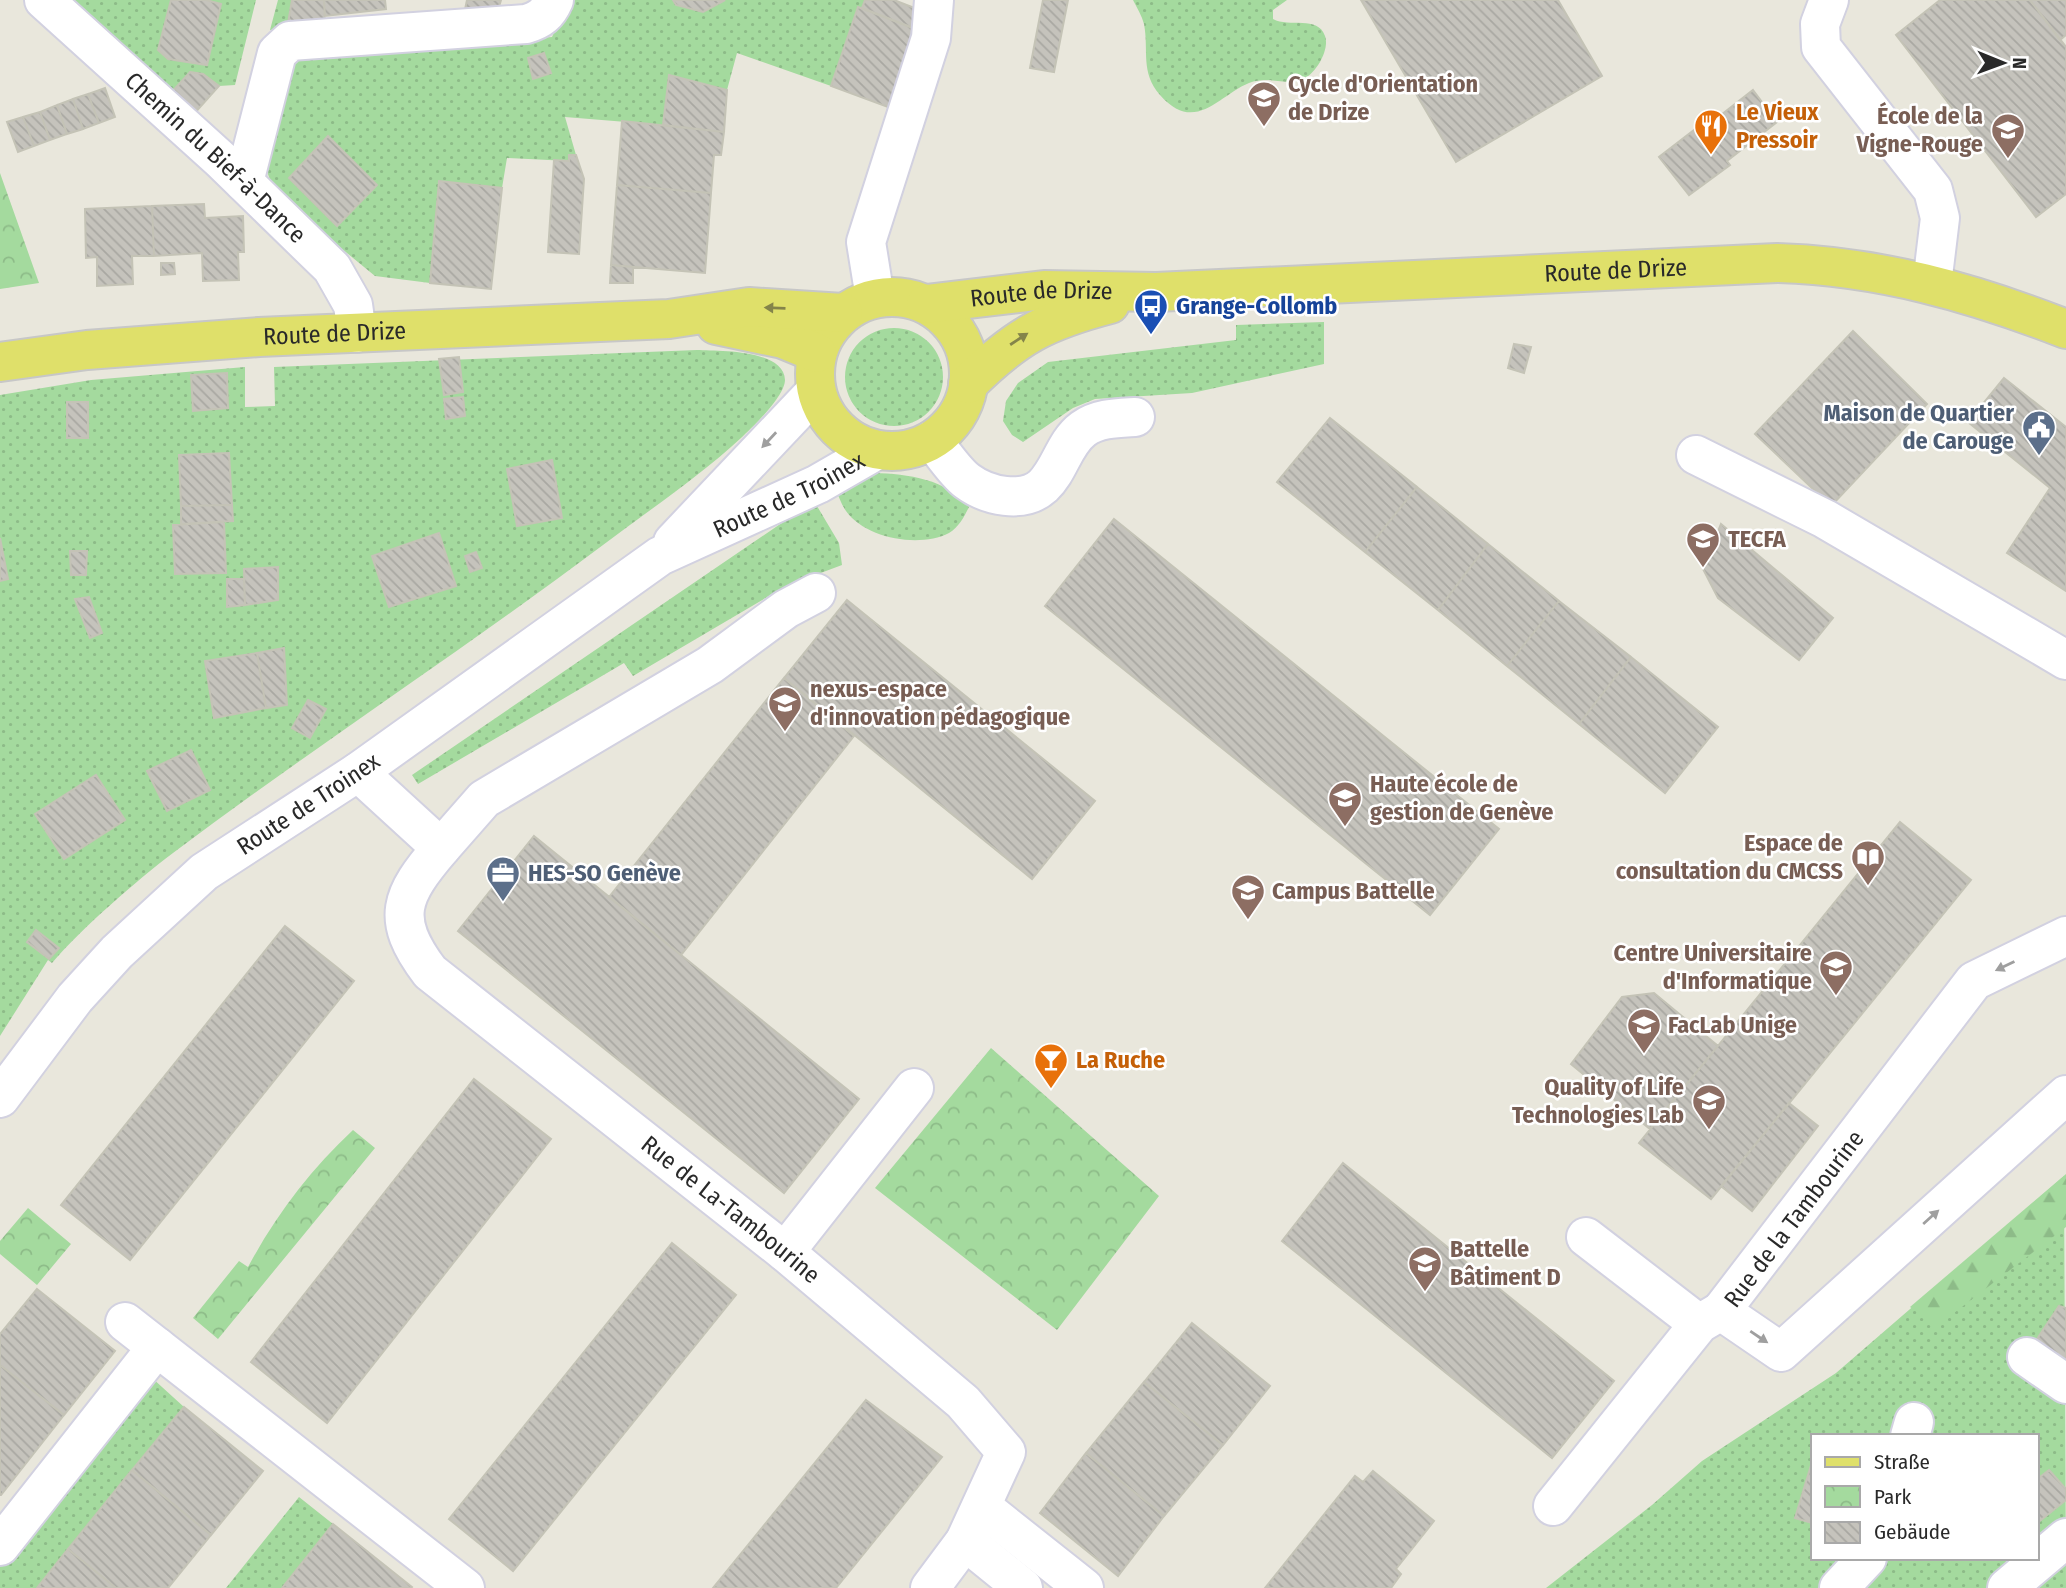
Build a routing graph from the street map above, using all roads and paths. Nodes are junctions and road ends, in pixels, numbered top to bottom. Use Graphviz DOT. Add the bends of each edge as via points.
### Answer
graph roads {
  1 [pos="44,0"];
  2 [pos="554,0"];
  3 [pos="934,0"];
  4 [pos="1829,0"];
  5 [pos="244,182"];
  6 [pos="1932,284"];
  7 [pos="1156,292"];
  8 [pos="926,304"];
  9 [pos="859,305"];
  10 [pos="669,319"];
  11 [pos="2066,329"];
  12 [pos="357,332"];
  13 [pos="817,352"];
  14 [pos="0,362"];
  15 [pos="968,384"];
  16 [pos="816,391"];
  17 [pos="1135,417"];
  18 [pos="932,440"];
  19 [pos="877,450"];
  20 [pos="1696,455"];
  21 [pos="660,556"];
  22 [pos="816,593"];
  23 [pos="2066,660"];
  24 [pos="358,772"];
  25 [pos="441,848"];
  26 [pos="2066,936"];
  27 [pos="914,1088"];
  28 [pos="2066,1095"];
  29 [pos="0,1098"];
  30 [pos="1586,1237"];
  31 [pos="785,1252"];
  32 [pos="1710,1318"];
  33 [pos="125,1322"];
  34 [pos="157,1347"];
  35 [pos="2027,1357"];
  36 [pos="2066,1384"];
  37 [pos="1553,1506"];
  38 [pos="982,1507"];
  39 [pos="2066,1538"];
  40 [pos="965,1541"];
  41 [pos="0,1546"];
  42 [pos="1865,1560"];
  43 [pos="444,1582"];
  44 [pos="930,1588"];
  45 [pos="1023,1588"];
  46 [pos="1084,1588"];
  47 [pos="1839,1588"];
  48 [pos="2007,1588"];
  1 -- 5 [label="street, Chemin du Bief-à-Dance"];
  2 -- 5 [label="street" via="550,10 526,24 290,41 277,53"];
  3 -- 9 [label="street" via="931,38 866,242"];
  4 -- 6 [label="street" via="1820,24 1821,47 1933,190 1940,218"];
  5 -- 12 [label="street, Chemin du Bief-à-Dance" via="332,268 353,305"];
  6 -- 7 [label="main road, Route de Drize" via="1859,269 1777,264"];
  6 -- 11 [label="main road, Route de Drize"];
  7 -- 8 [label="main road, Route de Drize" via="1044,290"];
  15 -- 7 [label="main road, Route de Drize, one-way" via="1020,337 1044,324"];
  8 -- 9 [label="main road, Route de Drize" via="901,297"];
  8 -- 15 [label="main road, Route de Drize" via="946,318 960,337 968,360"];
  9 -- 10 [label="main road, Route de Drize, one-way" via="749,307"];
  9 -- 13 [label="main road" via="827,331"];
  10 -- 12 [label="main road, Route de Drize"];
  10 -- 13 [label="main road, Route de Drize" via="745,329"];
  12 -- 14 [label="main road, Route de Drize" via="166,343"];
  13 -- 16 [label="main road"];
  15 -- 18 [label="main road, Route de Drize" via="962,406"];
  16 -- 19 [label="main road" via="838,430"];
  16 -- 21 [label="street, Route de Troinex, one-way"];
  17 -- 18 [label="street" via="1108,419 1083,429 1043,486 1021,496 1002,495 967,481"];
  18 -- 19 [label="main road" via="915,448"];
  19 -- 21 [label="street, Route de Troinex" via="818,484"];
  20 -- 23 [label="street" via="1825,519"];
  21 -- 24 [label="street, Route de Troinex"];
  22 -- 25 [label="street, Rue de La-Tambourine" via="786,609 710,665 484,799"];
  24 -- 25 [label="street"];
  24 -- 29 [label="street, Route de Troinex" via="204,873 162,908 75,998"];
  25 -- 31 [label="street, Rue de La-Tambourine" via="413,881 404,911 412,943 430,972"];
  26 -- 32 [label="street, Rue de la Tambourine, one-way" via="1974,981"];
  27 -- 31 [label="street"];
  32 -- 28 [label="street, Rue de la Tambourine, one-way" via="1781,1352"];
  30 -- 32 [label="street"];
  31 -- 38 [label="street, Rue de La-Tambourine" via="963,1402 1006,1451"];
  32 -- 37 [label="street"];
  33 -- 34 [label="street"];
  34 -- 41 [label="street"];
  34 -- 43 [label="street"];
  35 -- 36 [label="street"];
  38 -- 40 [label="street, Rue de La-Tambourine"];
  38 -- 46 [label="street"];
  39 -- 48 [label="street"];
  40 -- 44 [label="street, Rue de La-Tambourine"];
  40 -- 45 [label="street"];
  42 -- 47 [label="street"];
}
